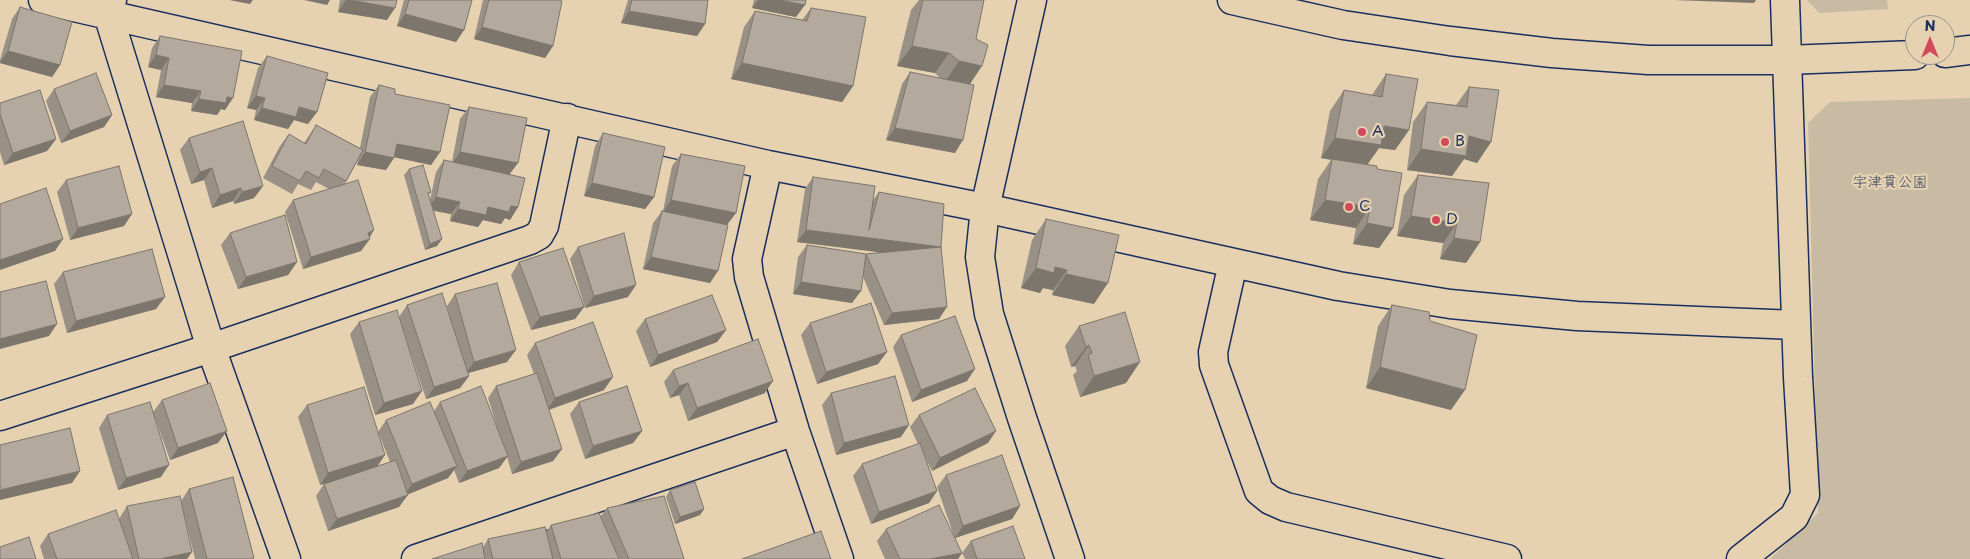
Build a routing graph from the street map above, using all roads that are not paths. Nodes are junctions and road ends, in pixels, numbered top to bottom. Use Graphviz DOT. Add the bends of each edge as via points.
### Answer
graph roads {
  1 [pos="43,0"];
  2 [pos="1032,0"];
  3 [pos="1232,0"];
  4 [pos="1785,0"];
  5 [pos="110,7"];
  6 [pos="1970,50"];
  7 [pos="1955,52"];
  8 [pos="1905,55"];
  9 [pos="1786,60"];
  10 [pos="566,118"];
  11 [pos="768,164"];
  12 [pos="985,208"];
  13 [pos="1233,263"];
  14 [pos="1796,325"];
  15 [pos="211,348"];
  16 [pos="0,416"];
  17 [pos="795,431"];
  18 [pos="286,559"];
  19 [pos="416,559"];
  20 [pos="838,559"];
  21 [pos="1070,559"];
  22 [pos="1507,559"];
  23 [pos="1741,559"];
  1 -- 5 [label="street"];
  2 -- 12 [label="street"];
  3 -- 9 [label="street" via="1343,25 1543,52 1648,60"];
  4 -- 9 [label="street"];
  5 -- 10 [label="street"];
  5 -- 15 [label="street"];
  6 -- 7 [label="street"];
  8 -- 9 [label="street"];
  9 -- 14 [label="street"];
  10 -- 11 [label="street"];
  10 -- 15 [label="street" via="544,226 539,235"];
  11 -- 12 [label="street"];
  11 -- 17 [label="street" via="747,259 749,277"];
  12 -- 13 [label="street"];
  12 -- 21 [label="street" via="980,258 989,314"];
  13 -- 14 [label="street" via="1338,286 1450,304 1577,316"];
  13 -- 22 [label="street" via="1213,352 1214,365 1259,491 1286,507"];
  14 -- 23 [label="street" via="1805,495 1794,517"];
  15 -- 16 [label="street"];
  15 -- 18 [label="street"];
  17 -- 19 [label="street"];
  17 -- 20 [label="street"];
}
